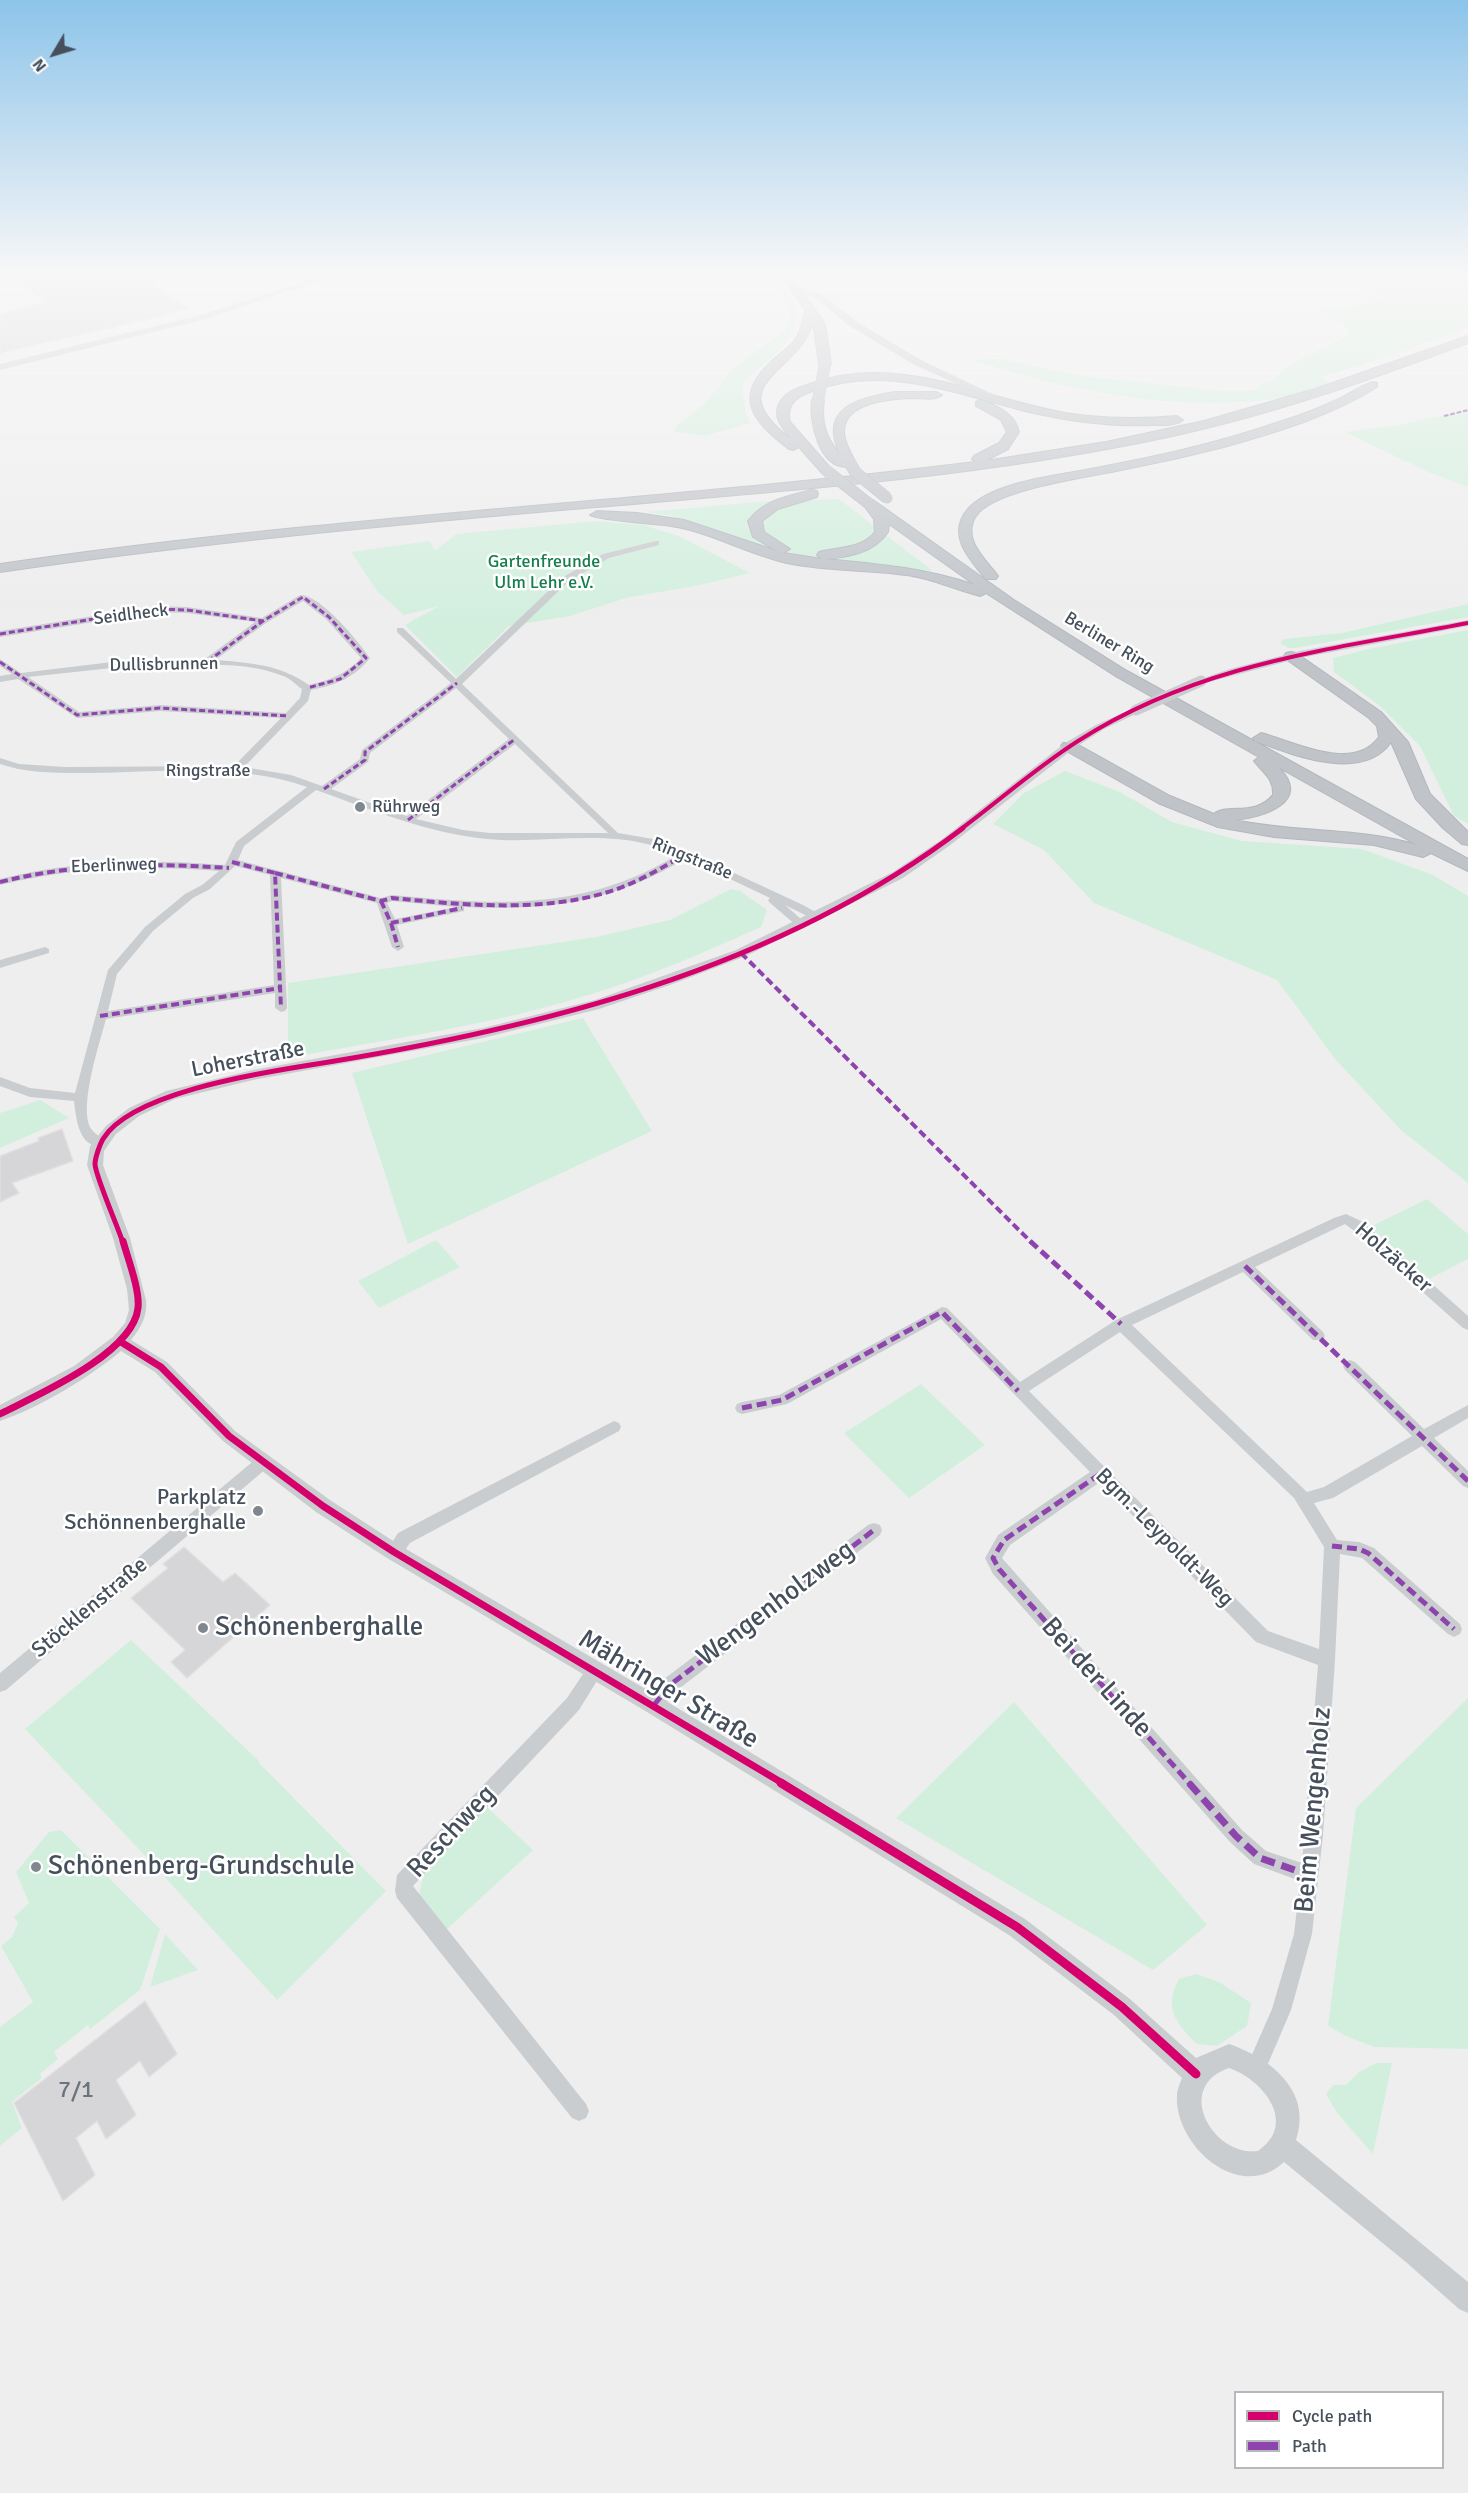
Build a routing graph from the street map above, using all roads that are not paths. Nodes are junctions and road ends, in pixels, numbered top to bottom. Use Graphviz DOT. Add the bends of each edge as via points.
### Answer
graph roads {
  1 [pos="756,388"];
  2 [pos="807,388"];
  3 [pos="820,388"];
  4 [pos="953,388"];
  5 [pos="975,388"];
  6 [pos="1326,388"];
  7 [pos="1362,388"];
  8 [pos="1368,388"];
  9 [pos="1002,401"];
  10 [pos="1264,407"];
  11 [pos="843,458"];
  12 [pos="946,470"];
  13 [pos="827,471"];
  14 [pos="819,492"];
  15 [pos="868,503"];
  16 [pos="581,514"];
  17 [pos="656,543"];
  18 [pos="0,568"];
  19 [pos="0,576"];
  20 [pos="991,576"];
  21 [pos="1009,603"];
  22 [pos="263,621"];
  23 [pos="1468,623"];
  24 [pos="400,630"];
  25 [pos="0,634"];
  26 [pos="1291,656"];
  27 [pos="208,661"];
  28 [pos="0,662"];
  29 [pos="16,676"];
  30 [pos="0,679"];
  31 [pos="457,682"];
  32 [pos="307,688"];
  33 [pos="289,716"];
  34 [pos="1384,724"];
  35 [pos="515,739"];
  36 [pos="1256,743"];
  37 [pos="1069,746"];
  38 [pos="0,761"];
  39 [pos="237,769"];
  40 [pos="320,788"];
  41 [pos="1188,810"];
  42 [pos="408,820"];
  43 [pos="614,836"];
  44 [pos="1468,840"];
  45 [pos="1468,849"];
  46 [pos="685,854"];
  47 [pos="231,865"];
  48 [pos="1468,866"];
  49 [pos="1468,872"];
  50 [pos="275,873"];
  51 [pos="0,882"];
  52 [pos="760,888"];
  53 [pos="381,900"];
  54 [pos="477,905"];
  55 [pos="817,917"];
  56 [pos="391,923"];
  57 [pos="802,925"];
  58 [pos="398,947"];
  59 [pos="45,951"];
  60 [pos="0,964"];
  61 [pos="280,988"];
  62 [pos="281,1008"];
  63 [pos="100,1016"];
  64 [pos="0,1080"];
  65 [pos="80,1097"];
  66 [pos="100,1142"];
  67 [pos="1245,1266"];
  68 [pos="1121,1324"];
  69 [pos="1468,1324"];
  70 [pos="1318,1336"];
  71 [pos="121,1342"];
  72 [pos="1350,1366"];
  73 [pos="1018,1391"];
  74 [pos="742,1408"];
  75 [pos="1468,1411"];
  76 [pos="0,1414"];
  77 [pos="614,1427"];
  78 [pos="1423,1437"];
  79 [pos="262,1462"];
  80 [pos="1100,1474"];
  81 [pos="1468,1481"];
  82 [pos="1305,1499"];
  83 [pos="874,1530"];
  84 [pos="1332,1546"];
  85 [pos="394,1551"];
  86 [pos="1454,1629"];
  87 [pos="1327,1660"];
  88 [pos="595,1671"];
  89 [pos="0,1684"];
  90 [pos="654,1705"];
  91 [pos="1309,1875"];
  92 [pos="1257,2066"];
  93 [pos="1196,2074"];
  94 [pos="579,2111"];
  95 [pos="1282,2145"];
  96 [pos="1468,2300"];
  1 -- 13 [label="highway" via="757,412 776,434"];
  2 -- 13 [label="highway" via="790,398 781,413 790,430"];
  3 -- 11 [label="highway, bridge" via="817,428 829,450"];
  4 -- 9 [label="highway"];
  5 -- 9 [label="main road"];
  6 -- 10 [label="highway"];
  7 -- 14 [label="highway" via="1270,417 1096,456"];
  8 -- 20 [label="highway" via="1330,407 1240,438 1148,462 1044,482 986,501 967,519 964,529 970,549"];
  9 -- 10 [label="highway" via="1060,415 1142,422"];
  10 -- 12 [label="highway" via="1148,437"];
  11 -- 12 [label="highway" via="841,418 856,406 883,398 915,394 948,396 990,408 1008,420 1013,434 1002,448"];
  11 -- 20 [label="highway, Berliner Ring, bridge" via="887,498"];
  12 -- 18 [label="highway" via="316,529"];
  13 -- 15 [label="highway, Berliner Ring, bridge"];
  14 -- 15 [label="highway" via="766,510 755,521 758,534 772,545 801,554 853,551 876,539 882,531 882,522"];
  14 -- 16 [label="highway"];
  15 -- 21 [label="highway, Berliner Ring"];
  16 -- 19 [label="highway" via="197,549"];
  16 -- 21 [label="highway" via="684,524 773,555 932,576"];
  17 -- 31 [label="street" via="606,556 566,579"];
  20 -- 36 [label="highway, Berliner Ring"];
  21 -- 36 [label="highway, Berliner Ring" via="1122,674"];
  22 -- 25 [label="street, Seidlheck" via="156,609"];
  22 -- 27 [label="street"];
  22 -- 32 [label="street" via="303,597 329,616 366,658 350,675"];
  23 -- 26 [label="street, Loherstraße"];
  24 -- 31 [label="street"];
  26 -- 34 [label="highway"];
  26 -- 37 [label="street, Loherstraße, bridge" via="1201,681 1100,727"];
  27 -- 29 [label="street, Dullisbrunnen" via="133,663"];
  27 -- 32 [label="street, Dullisbrunnen" via="275,669 298,678"];
  28 -- 29 [label="street"];
  29 -- 30 [label="street, Dullisbrunnen"];
  29 -- 33 [label="street, Dullisbrunnen" via="77,715 160,708"];
  31 -- 35 [label="street"];
  31 -- 40 [label="street" via="365,752 365,760"];
  32 -- 33 [label="street" via="305,699"];
  33 -- 39 [label="street"];
  34 -- 36 [label="highway" via="1387,737 1381,747 1348,759"];
  34 -- 44 [label="highway" via="1400,742 1427,802"];
  35 -- 42 [label="street"];
  35 -- 43 [label="street"];
  36 -- 41 [label="highway" via="1260,759 1282,782 1282,793 1274,804 1232,816"];
  36 -- 45 [label="highway, Berliner Ring"];
  36 -- 48 [label="highway, Berliner Ring"];
  37 -- 41 [label="highway"];
  37 -- 55 [label="street, Loherstraße" via="922,859"];
  38 -- 39 [label="street, Ringstraße" via="18,767 65,770"];
  39 -- 40 [label="street, Ringstraße" via="280,775"];
  40 -- 42 [label="street, Ringstraße"];
  40 -- 47 [label="street" via="240,844"];
  41 -- 49 [label="highway" via="1247,828 1389,842"];
  42 -- 43 [label="street, Ringstraße" via="490,836"];
  43 -- 46 [label="street, Ringstraße" via="649,841"];
  46 -- 52 [label="street, Ringstraße"];
  46 -- 54 [label="street" via="650,875 608,891 533,904"];
  47 -- 50 [label="street"];
  47 -- 51 [label="street, Eberlinweg" via="112,864 38,872"];
  47 -- 63 [label="street" via="149,929 129,950 112,973"];
  50 -- 53 [label="street"];
  50 -- 61 [label="street"];
  52 -- 55 [label="street, Ringstraße"];
  52 -- 57 [label="street, Ringstraße"];
  53 -- 54 [label="street"];
  53 -- 56 [label="street"];
  54 -- 56 [label="street"];
  55 -- 57 [label="street, Loherstraße"];
  56 -- 58 [label="street"];
  57 -- 66 [label="street, Loherstraße" via="700,969 599,1004 483,1033 253,1075 171,1095 134,1112"];
  59 -- 60 [label="street"];
  61 -- 62 [label="street"];
  61 -- 63 [label="street"];
  63 -- 65 [label="street"];
  64 -- 65 [label="street" via="36,1095"];
  65 -- 66 [label="street" via="83,1125 87,1134"];
  66 -- 71 [label="street" via="95,1165 126,1246 139,1307"];
  67 -- 68 [label="street, Holzäcker"];
  67 -- 69 [label="street, Holzäcker" via="1346,1219"];
  67 -- 70 [label="street"];
  68 -- 73 [label="street"];
  68 -- 82 [label="street"];
  71 -- 76 [label="street" via="102,1358"];
  71 -- 79 [label="street, Mähringer Straße" via="161,1367 229,1436"];
  72 -- 78 [label="street"];
  73 -- 74 [label="street, Bgm.-Leypoldt-Weg" via="942,1312 782,1400"];
  73 -- 80 [label="street, Bgm.-Leypoldt-Weg"];
  75 -- 78 [label="street"];
  77 -- 85 [label="street" via="404,1538"];
  78 -- 81 [label="street"];
  78 -- 82 [label="street" via="1328,1493"];
  79 -- 85 [label="street, Mähringer Straße"];
  79 -- 89 [label="street, Stöcklenstraße"];
  80 -- 87 [label="street, Bgm.-Leypoldt-Weg" via="1262,1637"];
  80 -- 91 [label="street, Bei der Linde" via="1004,1540 993,1558 1236,1836 1260,1858"];
  82 -- 84 [label="street"];
  83 -- 90 [label="street, Wengenholzweg" via="670,1685"];
  84 -- 86 [label="street" via="1368,1553"];
  84 -- 87 [label="street, Beim Wengenholz"];
  85 -- 88 [label="street, Mähringer Straße"];
  87 -- 91 [label="street, Beim Wengenholz"];
  88 -- 90 [label="street, Mähringer Straße"];
  88 -- 94 [label="street, Reschweg" via="573,1704 404,1882 404,1891"];
  90 -- 93 [label="street, Mähringer Straße" via="1017,1927 1122,2007"];
  91 -- 92 [label="street, Beim Wengenholz" via="1303,1934 1281,2010"];
  92 -- 93 [label="street" via="1243,2059 1222,2057 1204,2064"];
  92 -- 95 [label="street" via="1278,2088 1284,2103 1287,2133"];
  93 -- 95 [label="street" via="1190,2095 1193,2119 1211,2148 1226,2159 1258,2164 1272,2157"];
  95 -- 96 [label="street"];
}
